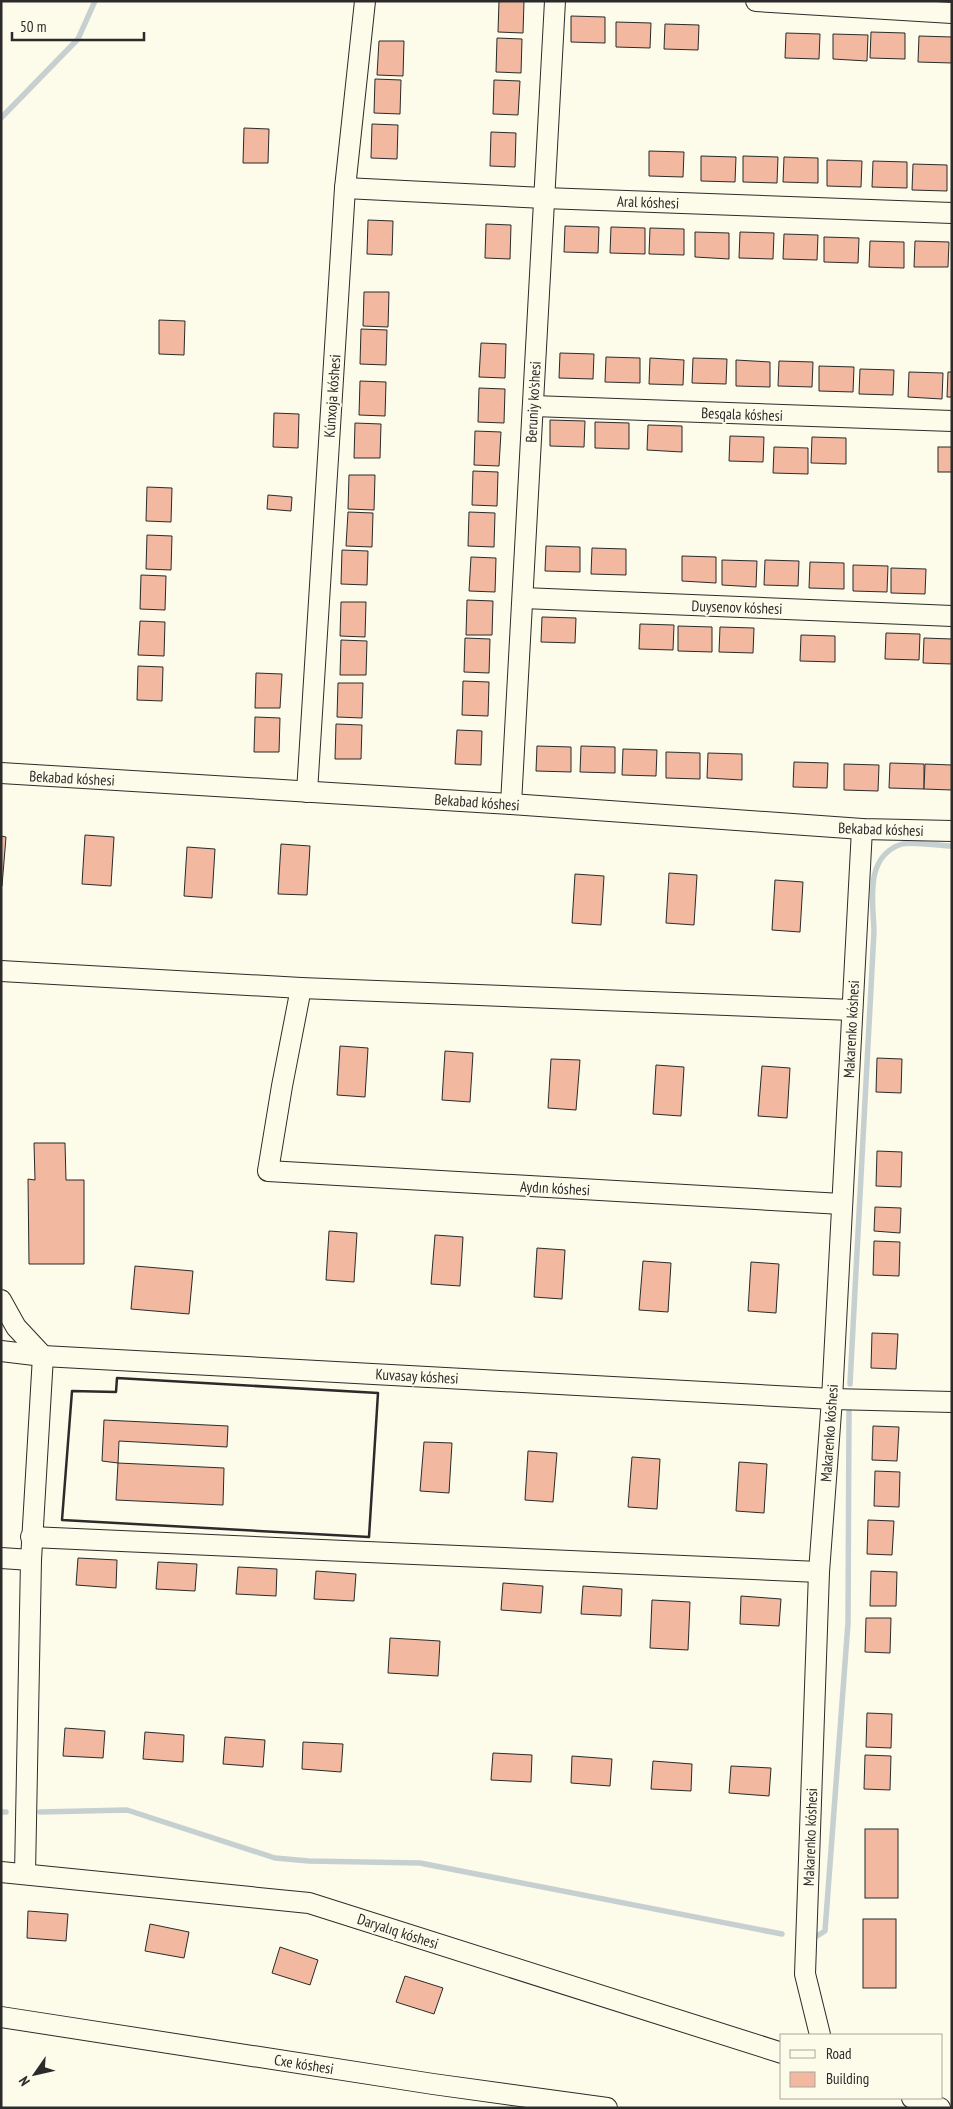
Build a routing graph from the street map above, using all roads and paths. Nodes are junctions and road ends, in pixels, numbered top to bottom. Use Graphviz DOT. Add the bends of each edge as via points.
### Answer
graph roads {
  1 [pos="364,1"];
  2 [pos="555,1"];
  3 [pos="756,1"];
  4 [pos="952,13"];
  5 [pos="345,188"];
  6 [pos="544,198"];
  7 [pos="952,213"];
  8 [pos="533,406"];
  9 [pos="952,421"];
  10 [pos="523,598"];
  11 [pos="952,616"];
  12 [pos="1,774"];
  13 [pos="307,792"];
  14 [pos="511,804"];
  15 [pos="862,829"];
  16 [pos="952,831"];
  17 [pos="1,971"];
  18 [pos="301,988"];
  19 [pos="852,1010"];
  20 [pos="842,1204"];
  21 [pos="1,1300"];
  22 [pos="1,1351"];
  23 [pos="44,1356"];
  24 [pos="832,1399"];
  25 [pos="952,1402"];
  26 [pos="31,1537"];
  27 [pos="1,1558"];
  28 [pos="31,1560"];
  29 [pos="819,1572"];
  30 [pos="1,1872"];
  31 [pos="25,1874"];
  32 [pos="1,2017"];
  33 [pos="820,2034"];
  34 [pos="780,2051"];
  35 [pos="915,2099"];
  36 [pos="607,2108"];
  37 [pos="940,2108"];
  1 -- 5 [label="street, Kúnxoja kóshesi"];
  2 -- 6 [label="street, Beruniy ko'shesi"];
  3 -- 4 [label="street"];
  5 -- 6 [label="street, Aral kóshesi"];
  5 -- 13 [label="street, Kúnxoja kóshesi"];
  6 -- 7 [label="street, Aral kóshesi"];
  6 -- 8 [label="street, Beruniy ko'shesi"];
  8 -- 9 [label="street, Besqala kóshesi"];
  8 -- 10 [label="street, Beruniy ko'shesi"];
  10 -- 11 [label="street, Duysenov kóshesi"];
  10 -- 14 [label="street, Beruniy ko'shesi"];
  12 -- 13 [label="street, Bekabad kóshesi"];
  13 -- 14 [label="street, Bekabad kóshesi"];
  14 -- 15 [label="street, Bekabad kóshesi"];
  15 -- 16 [label="street, Bekabad kóshesi"];
  15 -- 19 [label="street, Makarenko kóshesi"];
  17 -- 18 [label="street"];
  18 -- 19 [label="street"];
  18 -- 20 [label="street, Aydın kóshesi" via="268,1171"];
  19 -- 20 [label="street, Makarenko kóshesi"];
  20 -- 24 [label="street, Makarenko kóshesi"];
  21 -- 23 [label="street" via="16,1327"];
  22 -- 23 [label="street, Kuvasay kóshesi"];
  23 -- 24 [label="street, Kuvasay kóshesi"];
  23 -- 26 [label="street"];
  24 -- 25 [label="street, Kuvasay kóshesi"];
  24 -- 29 [label="street, Makarenko kóshesi"];
  26 -- 28 [label="street"];
  26 -- 29 [label="street"];
  27 -- 28 [label="street"];
  28 -- 31 [label="street"];
  29 -- 33 [label="street, Makarenko kóshesi" via="806,1974"];
  30 -- 31 [label="street, Daryalıq kóshesi"];
  31 -- 34 [label="street, Daryalıq kóshesi" via="309,1903"];
  32 -- 36 [label="street, Cxe kóshesi"];
  35 -- 37 [label="street"];
}
